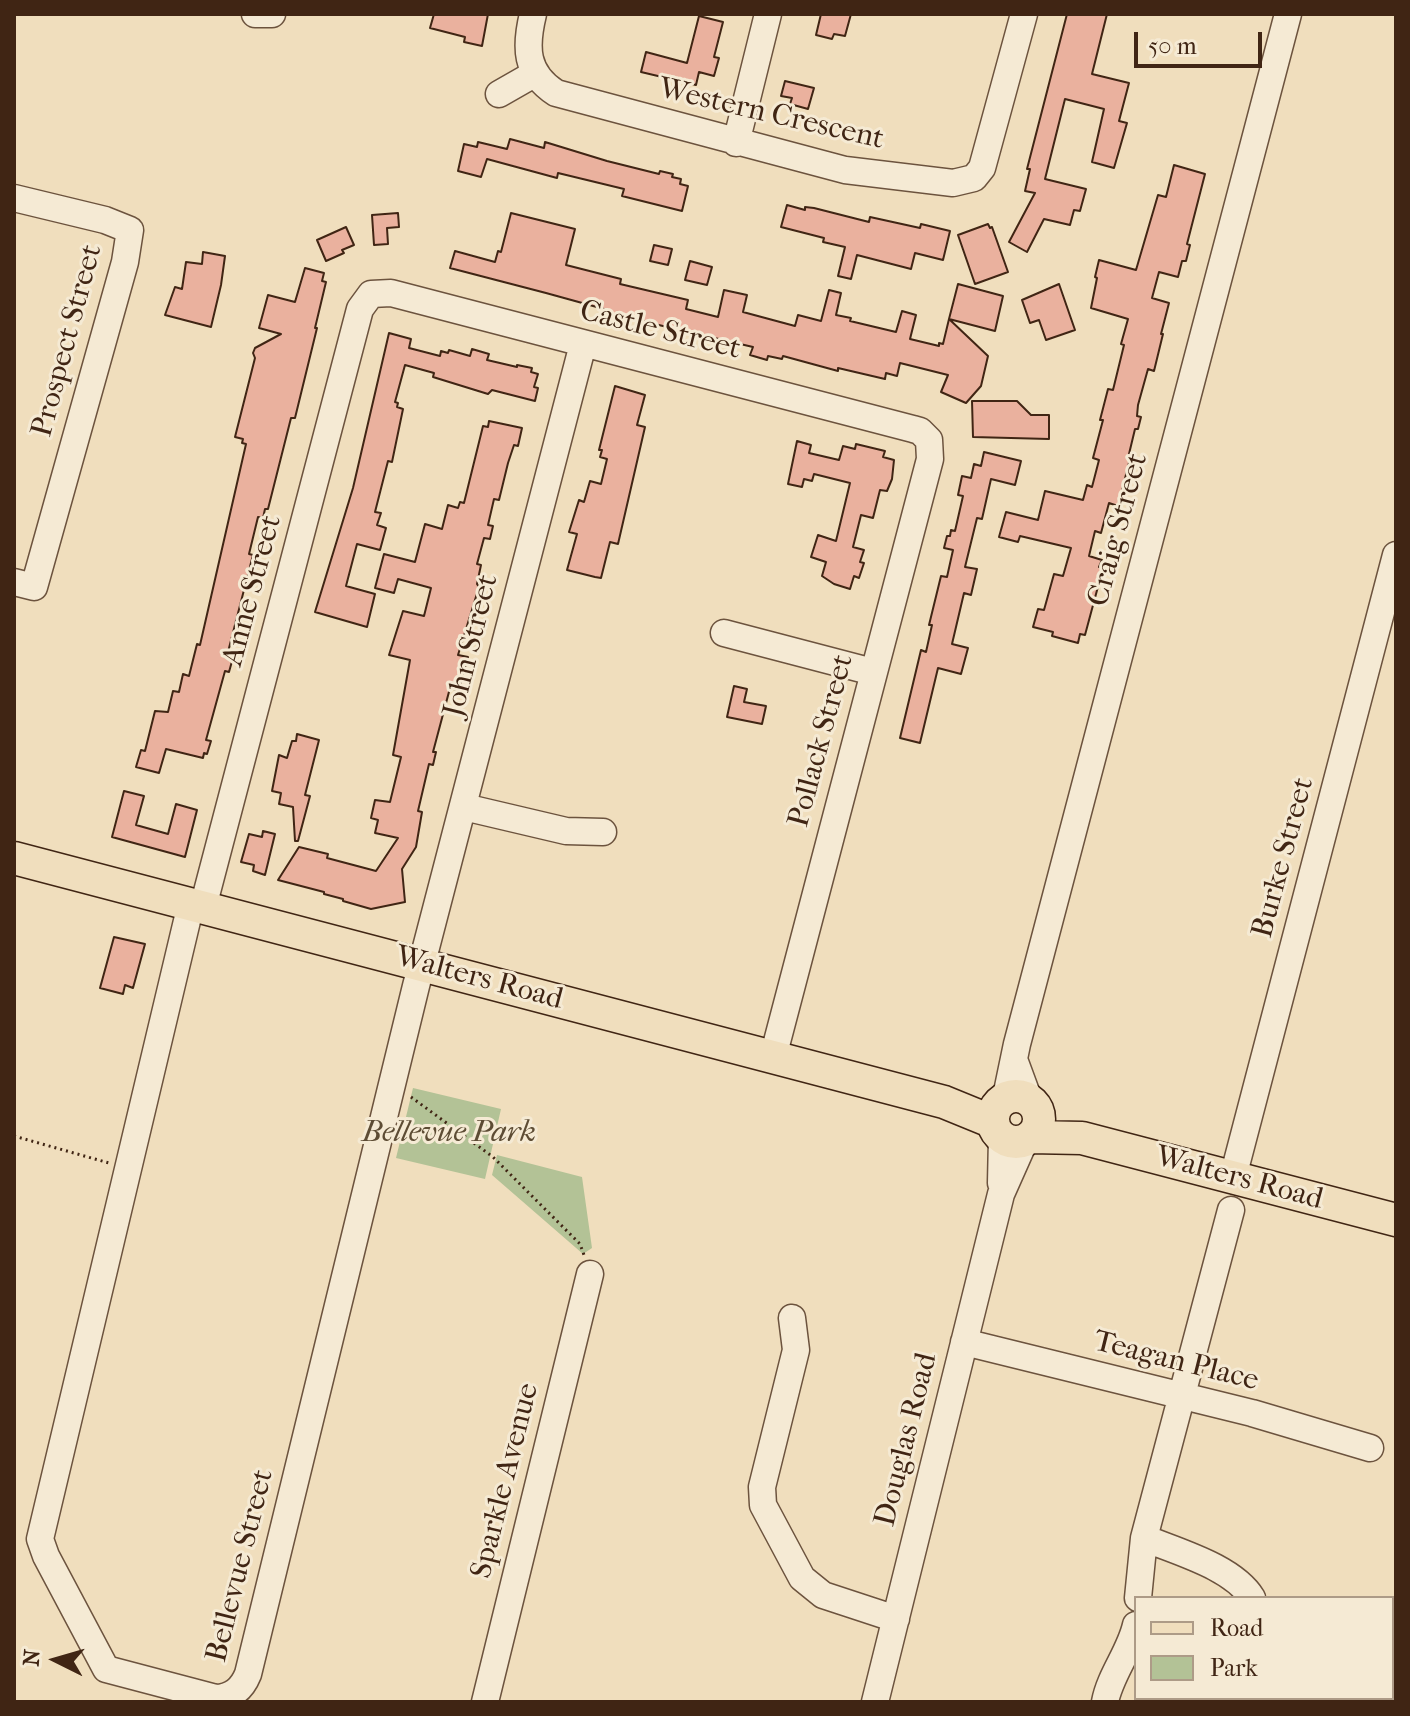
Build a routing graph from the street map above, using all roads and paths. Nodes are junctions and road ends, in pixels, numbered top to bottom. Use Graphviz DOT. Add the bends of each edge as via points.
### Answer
graph roads {
  1 [pos="255,14"];
  2 [pos="272,14"];
  3 [pos="533,14"];
  4 [pos="768,14"];
  5 [pos="1024,14"];
  6 [pos="1288,14"];
  7 [pos="534,74"];
  8 [pos="499,94"];
  9 [pos="736,143"];
  10 [pos="14,198"];
  11 [pos="371,294"];
  12 [pos="583,344"];
  13 [pos="929,440"];
  14 [pos="1396,555"];
  15 [pos="24,584"];
  16 [pos="724,633"];
  17 [pos="873,672"];
  18 [pos="464,807"];
  19 [pos="603,832"];
  20 [pos="14,858"];
  21 [pos="197,906"];
  22 [pos="421,964"];
  23 [pos="773,1057"];
  24 [pos="391,1084"];
  25 [pos="1016,1118"];
  26 [pos="14,1136"];
  27 [pos="128,1168"];
  28 [pos="1233,1177"];
  29 [pos="1231,1210"];
  30 [pos="1396,1220"];
  31 [pos="590,1274"];
  32 [pos="792,1318"];
  33 [pos="964,1342"];
  34 [pos="1181,1396"];
  35 [pos="1370,1448"];
  36 [pos="1144,1538"];
  37 [pos="1138,1596"];
  38 [pos="1251,1596"];
  39 [pos="896,1619"];
  40 [pos="1134,1633"];
  41 [pos="485,1702"];
  42 [pos="875,1702"];
  43 [pos="1105,1702"];
  1 -- 2 [label="street"];
  3 -- 7 [label="street" via="527,52"];
  4 -- 9 [label="street"];
  5 -- 9 [label="street, Western Crescent" via="985,162 968,181 845,170"];
  6 -- 25 [label="street, Craig Street" via="1017,1044"];
  7 -- 8 [label="street"];
  7 -- 9 [label="street, Western Crescent" via="567,97"];
  10 -- 15 [label="street, Prospect Street" via="130,230 125,262"];
  11 -- 12 [label="street, Castle Street" via="391,293"];
  11 -- 21 [label="street, Anne Street" via="360,309"];
  12 -- 13 [label="street, Castle Street" via="913,429"];
  12 -- 18 [label="street, John Street"];
  13 -- 17 [label="street, Pollack Street" via="930,459"];
  14 -- 28 [label="street, Burke Street"];
  16 -- 17 [label="street"];
  17 -- 23 [label="street, Pollack Street"];
  18 -- 19 [label="street" via="566,831"];
  18 -- 22 [label="street, John Street"];
  20 -- 21 [label="main road, Walters Road"];
  21 -- 22 [label="main road, Walters Road"];
  21 -- 27 [label="street, Bellevue Street"];
  22 -- 23 [label="main road, Walters Road"];
  22 -- 24 [label="street, Bellevue Street"];
  23 -- 25 [label="main road, Walters Road"];
  24 -- 27 [label="street, Bellevue Street" via="248,1674 242,1686 224,1697 205,1697 106,1669 40,1545"];
  24 -- 31 [label="path" via="493,1157 580,1244"];
  25 -- 28 [label="main road, Walters Road"];
  25 -- 33 [label="street, Douglas Road"];
  26 -- 27 [label="path"];
  28 -- 30 [label="main road, Walters Road"];
  29 -- 34 [label="street"];
  31 -- 41 [label="street, Sparkle Avenue"];
  32 -- 39 [label="street" via="796,1350 762,1487 763,1505 802,1578 823,1595"];
  33 -- 34 [label="street, Teagan Place"];
  33 -- 39 [label="street, Douglas Road"];
  34 -- 35 [label="street, Teagan Place"];
  34 -- 36 [label="street"];
  36 -- 37 [label="street"];
  36 -- 38 [label="street" via="1226,1572"];
  39 -- 42 [label="street, Douglas Road"];
  40 -- 43 [label="street"];
}
